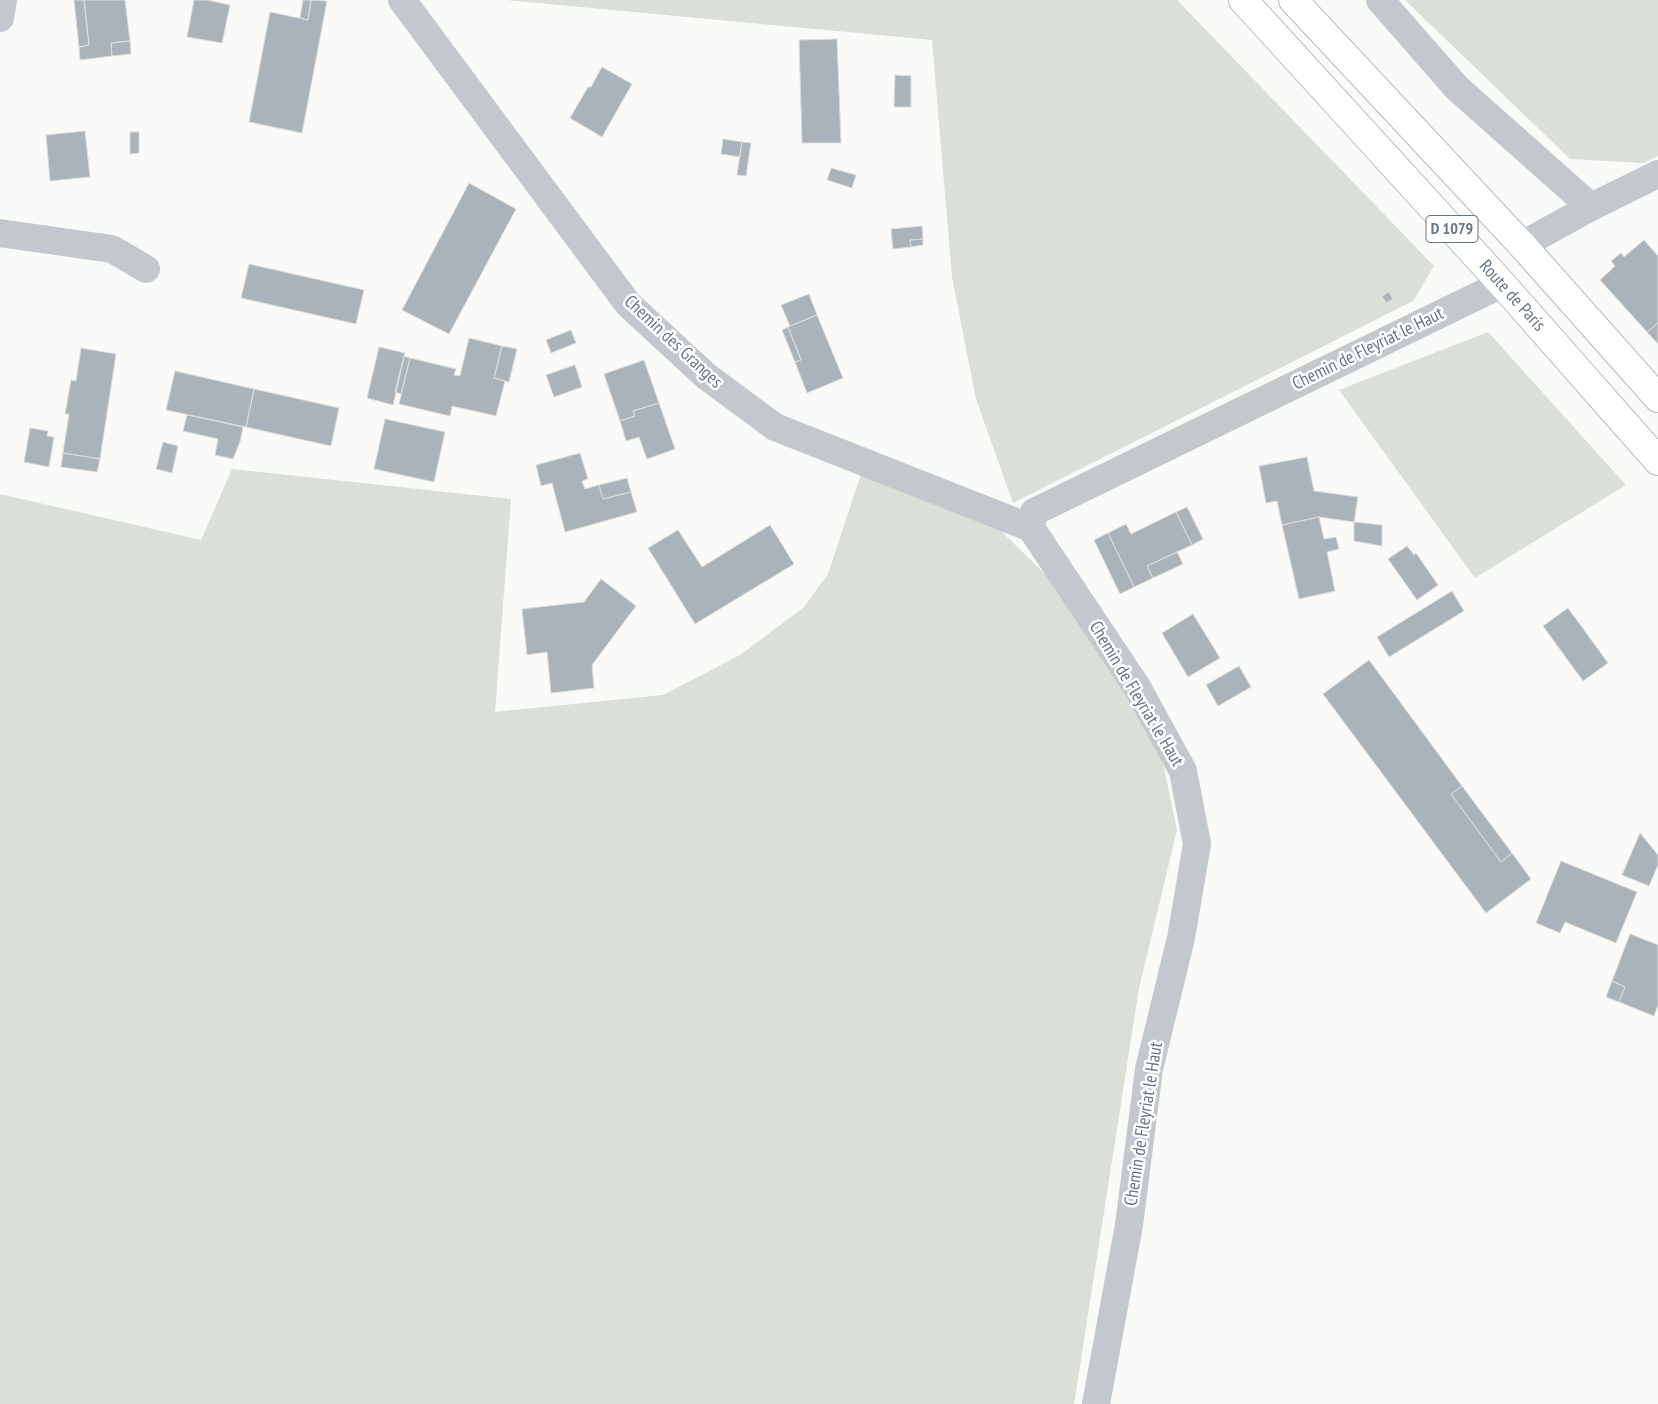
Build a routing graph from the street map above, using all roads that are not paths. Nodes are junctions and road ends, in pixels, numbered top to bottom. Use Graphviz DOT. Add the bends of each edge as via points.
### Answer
graph roads {
  1 [pos="3,0"];
  2 [pos="402,0"];
  3 [pos="1243,0"];
  4 [pos="1293,0"];
  5 [pos="1380,0"];
  6 [pos="0,18"];
  7 [pos="1658,174"];
  8 [pos="1591,206"];
  9 [pos="0,233"];
  10 [pos="1522,245"];
  11 [pos="146,269"];
  12 [pos="1502,284"];
  13 [pos="1658,398"];
  14 [pos="1658,461"];
  15 [pos="1030,528"];
  16 [pos="1096,1404"];
  1 -- 6 [label="street"];
  2 -- 15 [label="street, Chemin des Granges" via="628,304 706,376 776,427"];
  3 -- 12 [label="main road, Route de Paris / D 1079"];
  4 -- 10 [label="main road, D 1079"];
  5 -- 8 [label="street" via="1457,88"];
  7 -- 8 [label="street"];
  8 -- 10 [label="street"];
  9 -- 11 [label="street" via="112,250"];
  10 -- 13 [label="main road, D 1079"];
  12 -- 14 [label="main road, Route de Paris / D 1079"];
  12 -- 15 [label="street, Chemin de Fleyriat le Haut" via="1034,512"];
  15 -- 16 [label="street, Chemin de Fleyriat le Haut" via="1136,688 1183,771 1197,844 1181,938 1149,1069 1129,1225"];
}
